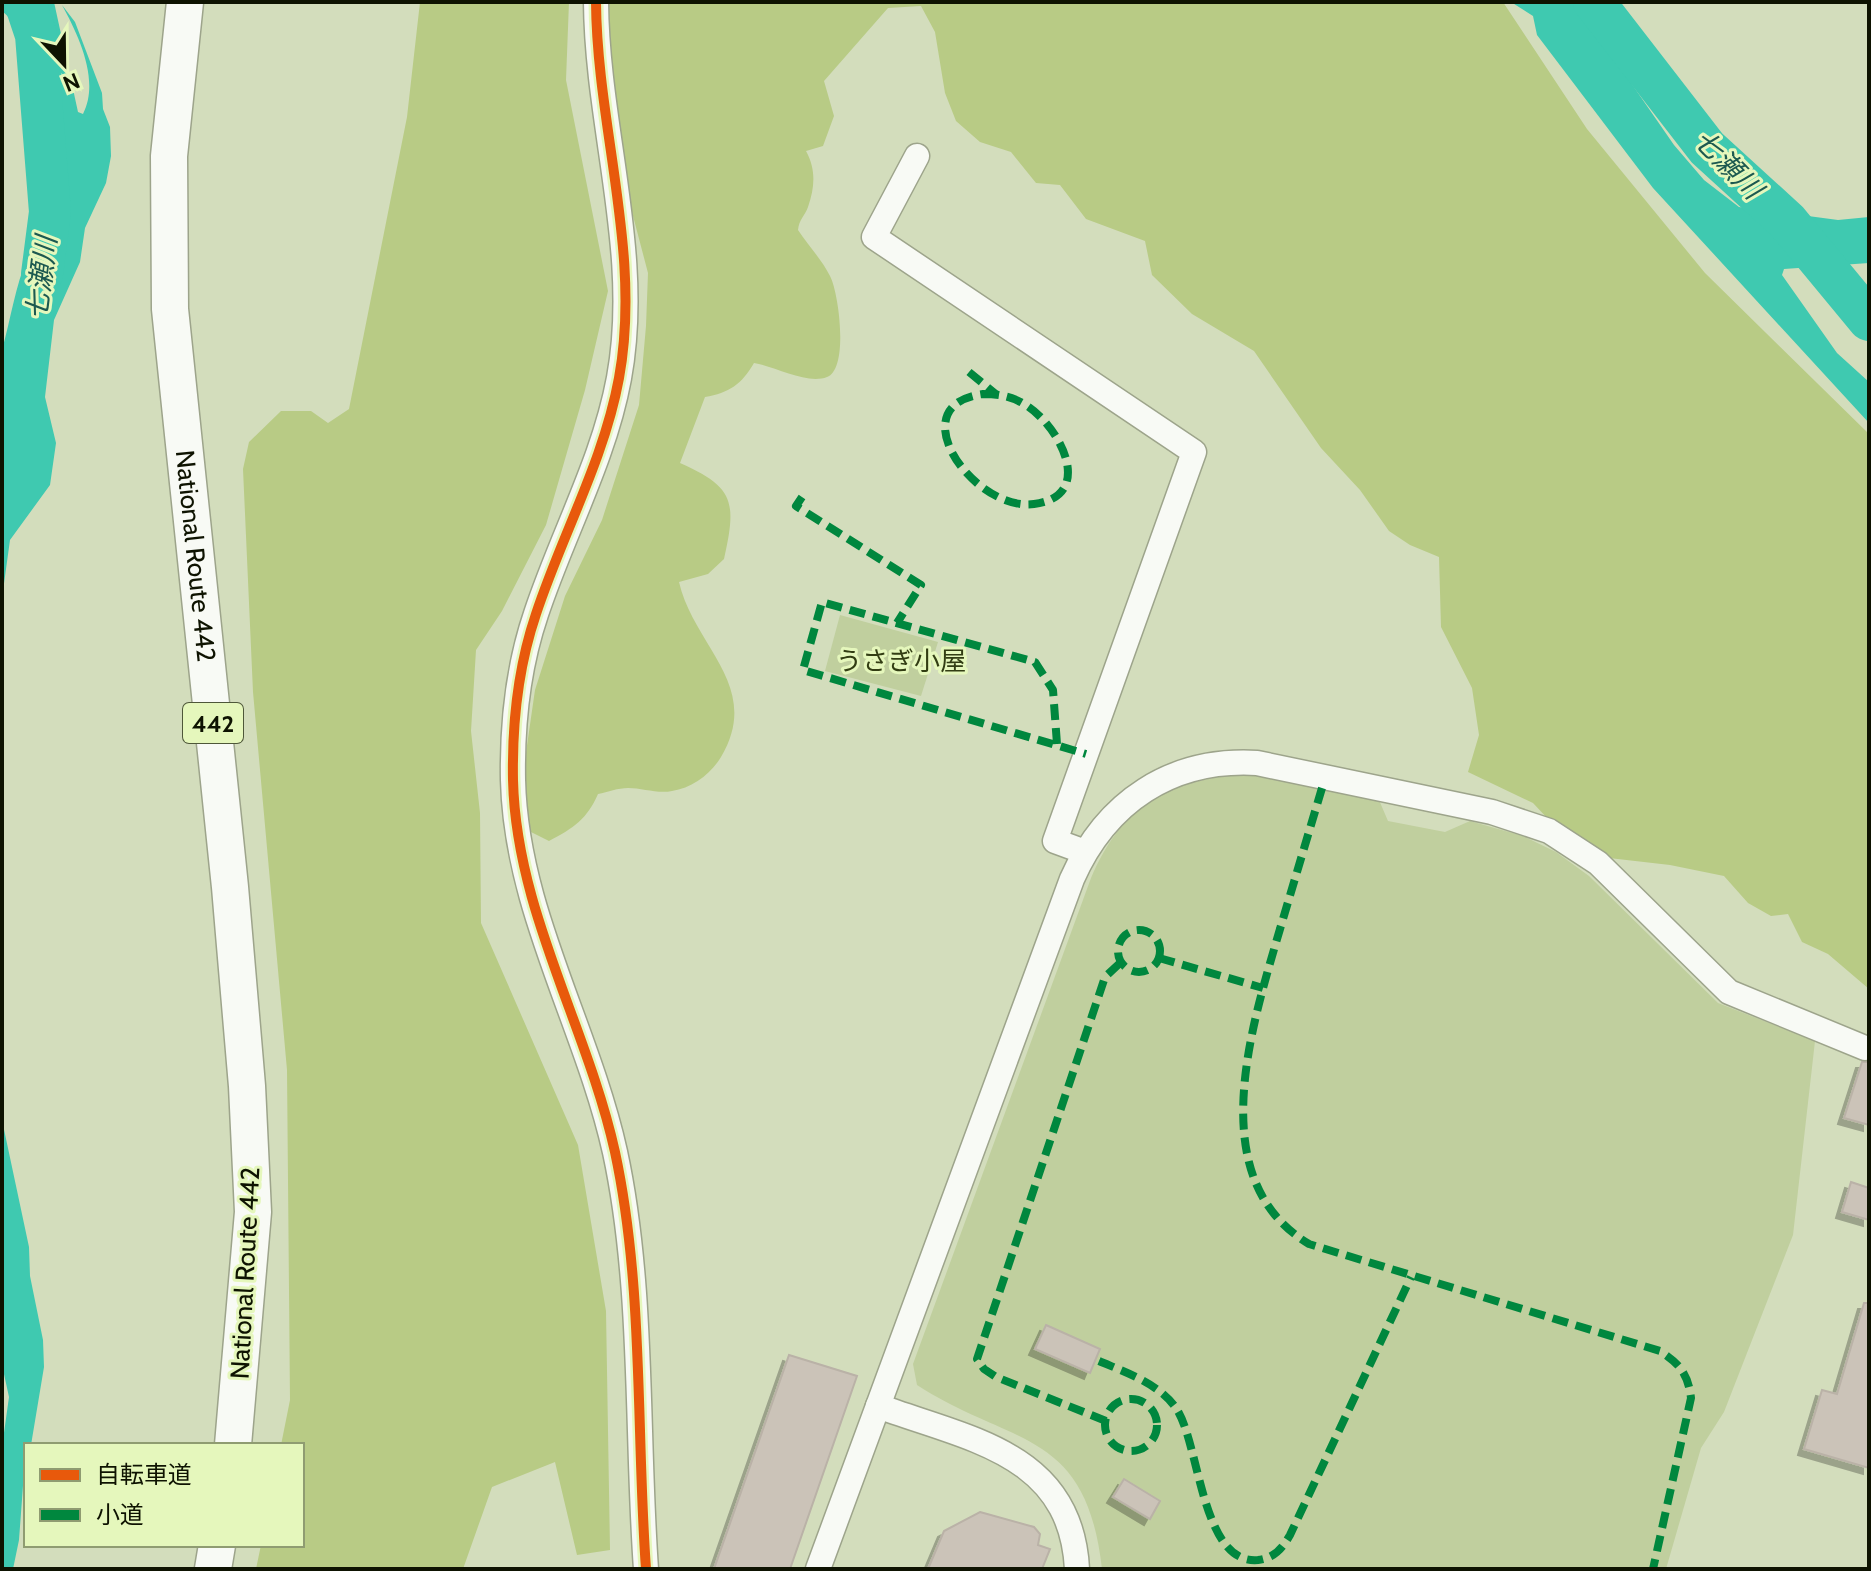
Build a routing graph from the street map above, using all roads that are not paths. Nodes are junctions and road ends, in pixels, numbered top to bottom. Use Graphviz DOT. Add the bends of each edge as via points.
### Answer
graph roads {
  1 [pos="185,2"];
  2 [pos="596,2"];
  3 [pos="917,156"];
  4 [pos="1085,852"];
  5 [pos="1865,1048"];
  6 [pos="878,1406"];
  7 [pos="233,1443"];
  8 [pos="217,1547"];
  9 [pos="213,1569"];
  10 [pos="646,1569"];
  11 [pos="818,1569"];
  12 [pos="1077,1569"];
  1 -- 7 [label="highway, National Route 442 / 442" via="169,156 170,309 230,887 253,1212"];
  2 -- 10 [label="street" via="599,80 626,278 623,353 607,427 527,643 513,735 513,782 526,879 603,1104 622,1188"];
  3 -- 4 [label="street" via="874,237 1194,452 1055,841"];
  4 -- 5 [label="street" via="1116,810 1148,789 1203,766 1232,762 1492,812 1549,831 1578,848 1729,992"];
  4 -- 6 [label="street"];
  6 -- 11 [label="street"];
  6 -- 12 [label="street" via="1004,1453 1037,1473 1065,1515"];
  8 -- 9 [label="highway"];
}
